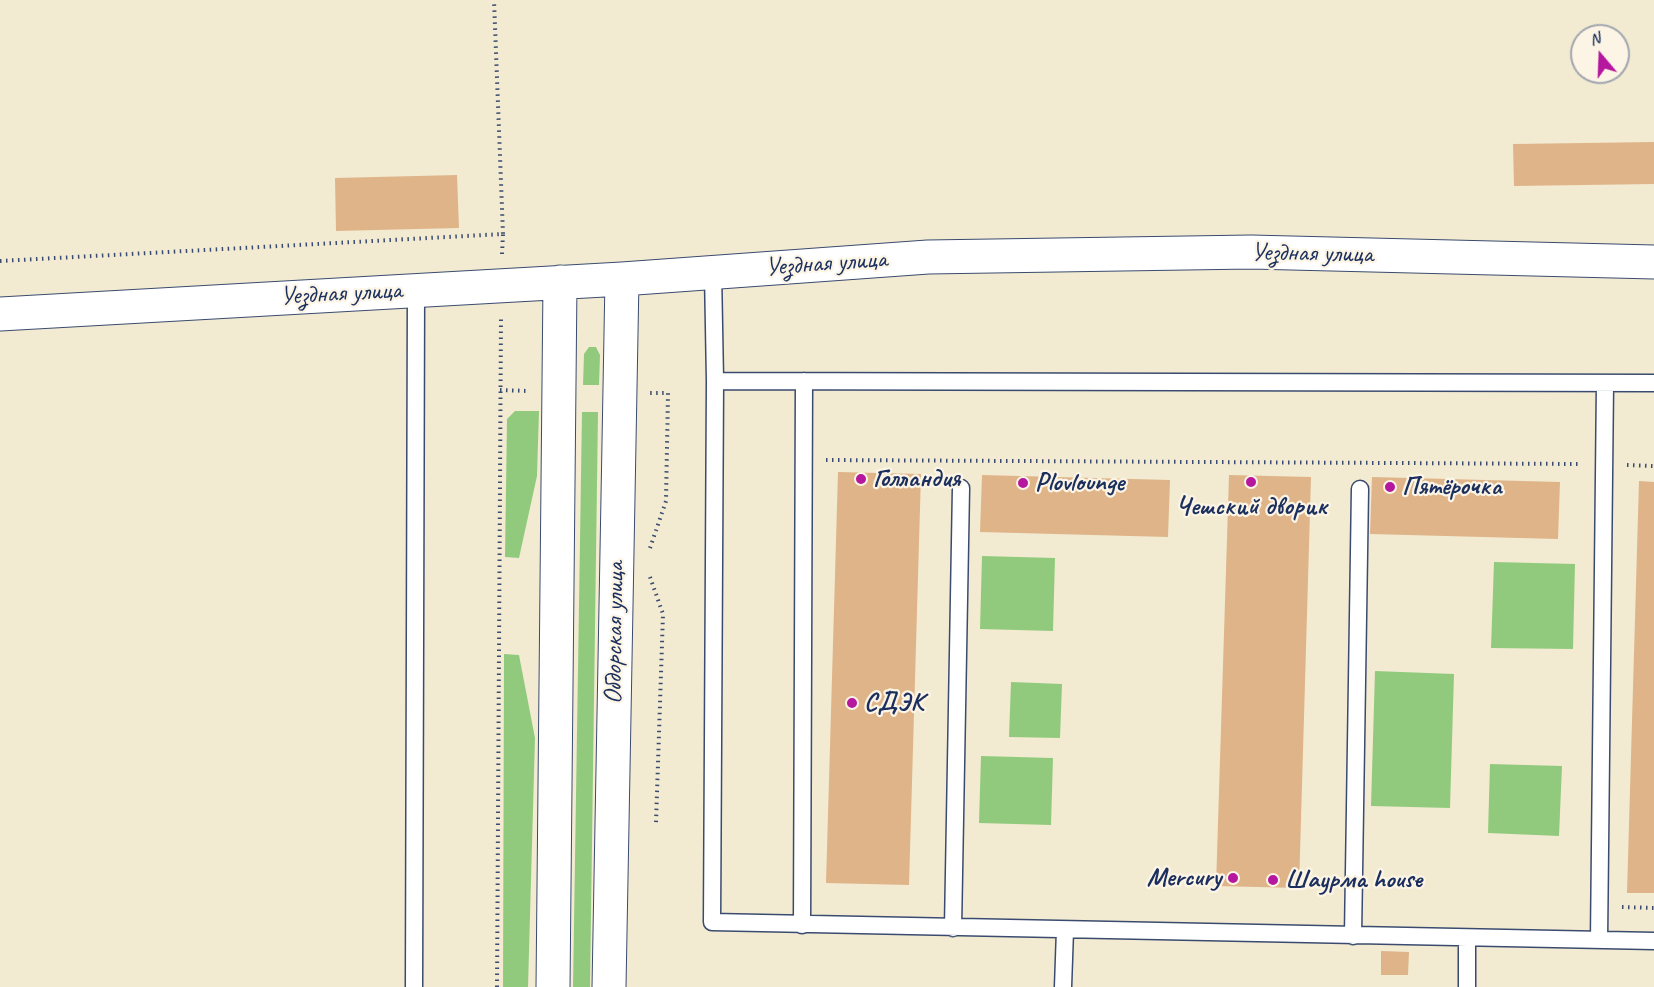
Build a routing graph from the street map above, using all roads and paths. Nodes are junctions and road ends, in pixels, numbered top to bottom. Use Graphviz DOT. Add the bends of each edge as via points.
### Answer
graph roads {
  1 [pos="494,0"];
  2 [pos="503,234"];
  3 [pos="0,261"];
  4 [pos="1654,262"];
  5 [pos="713,272"];
  6 [pos="622,279"];
  7 [pos="560,282"];
  8 [pos="501,285"];
  9 [pos="416,290"];
  10 [pos="0,314"];
  11 [pos="715,381"];
  12 [pos="804,381"];
  13 [pos="1605,383"];
  14 [pos="1654,383"];
  15 [pos="822,460"];
  16 [pos="1604,465"];
  17 [pos="1654,466"];
  18 [pos="961,488"];
  19 [pos="1360,489"];
  20 [pos="1600,906"];
  21 [pos="1654,908"];
  22 [pos="801,925"];
  23 [pos="953,928"];
  24 [pos="1065,930"];
  25 [pos="1353,936"];
  26 [pos="1467,938"];
  27 [pos="1599,940"];
  28 [pos="1654,941"];
  29 [pos="414,987"];
  30 [pos="497,987"];
  31 [pos="553,987"];
  32 [pos="609,987"];
  33 [pos="1063,987"];
  34 [pos="1467,987"];
  1 -- 2 [label="path"];
  2 -- 3 [label="path"];
  2 -- 8 [label="path"];
  4 -- 5 [label="street, Уездная улица" via="1251,252 928,257"];
  5 -- 6 [label="street, Уездная улица"];
  5 -- 11 [label="lane"];
  6 -- 7 [label="street, Уездная улица"];
  6 -- 32 [label="street, Обдорская улица"];
  7 -- 8 [label="street, Уездная улица"];
  7 -- 31 [label="street"];
  8 -- 9 [label="street, Уездная улица"];
  8 -- 30 [label="path"];
  9 -- 10 [label="street, Уездная улица"];
  9 -- 29 [label="lane"];
  11 -- 12 [label="lane"];
  11 -- 22 [label="lane" via="712,922"];
  12 -- 13 [label="lane"];
  12 -- 22 [label="lane"];
  13 -- 14 [label="lane"];
  13 -- 16 [label="lane"];
  15 -- 16 [label="path"];
  16 -- 17 [label="path"];
  16 -- 20 [label="lane"];
  18 -- 23 [label="lane"];
  19 -- 25 [label="lane"];
  20 -- 21 [label="path"];
  20 -- 27 [label="lane"];
  22 -- 23 [label="lane"];
  23 -- 24 [label="lane"];
  24 -- 25 [label="lane"];
  24 -- 33 [label="lane"];
  25 -- 26 [label="lane"];
  26 -- 27 [label="lane"];
  26 -- 34 [label="lane"];
  27 -- 28 [label="lane"];
}
